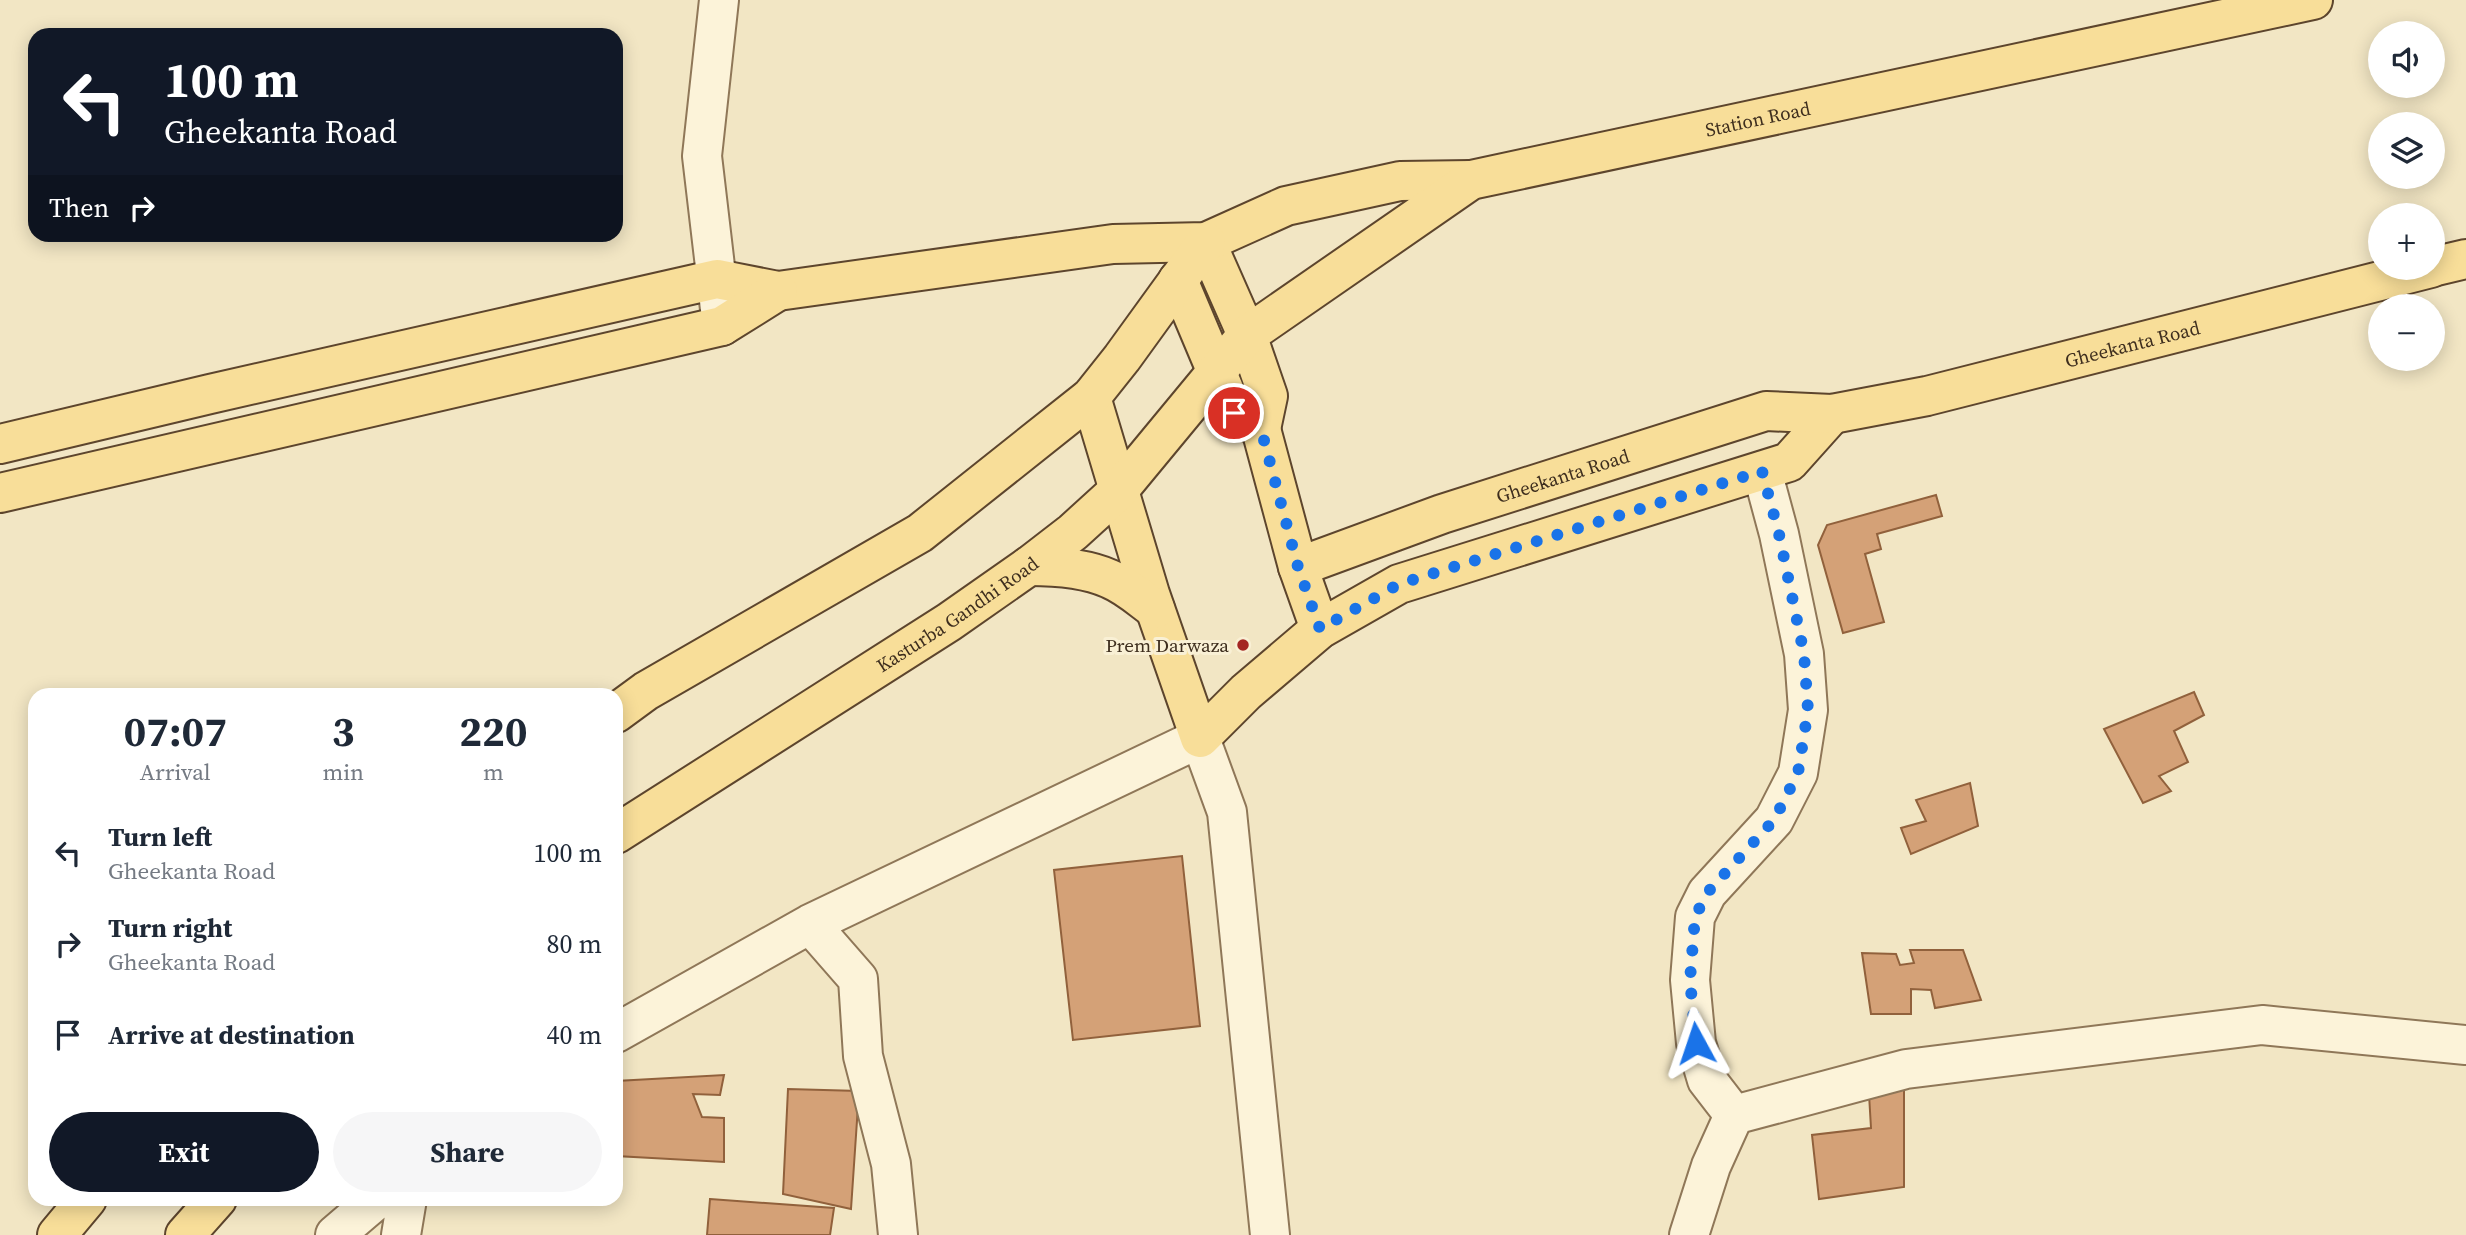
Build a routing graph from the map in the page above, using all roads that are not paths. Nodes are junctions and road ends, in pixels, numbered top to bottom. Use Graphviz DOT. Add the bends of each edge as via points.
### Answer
graph roads {
  1 [pos="719,0"];
  2 [pos="2313,0"];
  3 [pos="1471,180"];
  4 [pos="1206,242"];
  5 [pos="2466,259"];
  6 [pos="2445,265"];
  7 [pos="717,279"];
  8 [pos="1178,280"];
  9 [pos="2385,280"];
  10 [pos="778,290"];
  11 [pos="722,326"];
  12 [pos="1247,335"];
  13 [pos="1216,371"];
  14 [pos="1091,397"];
  15 [pos="1832,415"];
  16 [pos="1261,429"];
  17 [pos="0,444"];
  18 [pos="1762,471"];
  19 [pos="1118,491"];
  20 [pos="0,493"];
  21 [pos="1029,566"];
  22 [pos="1298,567"];
  23 [pos="1155,609"];
  24 [pos="1320,629"];
  25 [pos="623,708"];
  26 [pos="1200,738"];
  27 [pos="623,830"];
  28 [pos="810,925"];
  29 [pos="623,1029"];
  30 [pos="2466,1045"];
  31 [pos="1734,1115"];
  32 [pos="81,1206"];
  33 [pos="211,1206"];
  34 [pos="369,1206"];
  35 [pos="406,1206"];
  36 [pos="57,1235"];
  37 [pos="185,1235"];
  38 [pos="335,1235"];
  39 [pos="401,1235"];
  40 [pos="898,1235"];
  41 [pos="1270,1235"];
  42 [pos="1689,1235"];
  1 -- 7 [label="street" via="702,156"];
  2 -- 3 [label="main road, Station Road"];
  3 -- 4 [label="main road" via="1400,181 1286,206"];
  3 -- 12 [label="main road, Station Road"];
  4 -- 8 [label="main road"];
  4 -- 10 [label="main road" via="1113,244"];
  4 -- 12 [label="main road"];
  5 -- 6 [label="main road, Gheekanta Road"];
  7 -- 10 [label="main road"];
  7 -- 11 [label="street"];
  7 -- 17 [label="main road"];
  8 -- 13 [label="main road"];
  8 -- 14 [label="main road"];
  9 -- 15 [label="main road, Gheekanta Road" via="1927,396"];
  10 -- 11 [label="main road"];
  11 -- 20 [label="main road"];
  12 -- 13 [label="main road, Kasturba Gandhi Road"];
  12 -- 16 [label="main road" via="1268,396"];
  13 -- 16 [label="main road" via="1234,413"];
  13 -- 19 [label="main road, Kasturba Gandhi Road"];
  14 -- 19 [label="main road"];
  14 -- 25 [label="main road" via="920,533"];
  15 -- 18 [label="main road" via="1789,463"];
  15 -- 22 [label="main road, Gheekanta Road" via="1766,411 1443,514"];
  16 -- 22 [label="main road"];
  18 -- 24 [label="main road" via="1399,584"];
  18 -- 31 [label="street" via="1804,654 1808,710 1798,773 1774,820 1707,893 1695,917 1690,980 1696,1043 1707,1080"];
  19 -- 21 [label="main road, Kasturba Gandhi Road"];
  19 -- 23 [label="main road"];
  21 -- 23 [label="main road" via="1108,577"];
  21 -- 27 [label="main road, Kasturba Gandhi Road"];
  22 -- 24 [label="main road"];
  23 -- 26 [label="main road"];
  24 -- 26 [label="main road"];
  26 -- 28 [label="street"];
  26 -- 41 [label="street" via="1227,812"];
  28 -- 29 [label="street"];
  28 -- 40 [label="street" via="858,979 863,1056 891,1164"];
  30 -- 31 [label="street" via="2262,1025 1906,1069"];
  31 -- 42 [label="street" via="1711,1166"];
  32 -- 36 [label="main road"];
  33 -- 37 [label="main road"];
  34 -- 38 [label="street"];
  35 -- 39 [label="street"];
}
